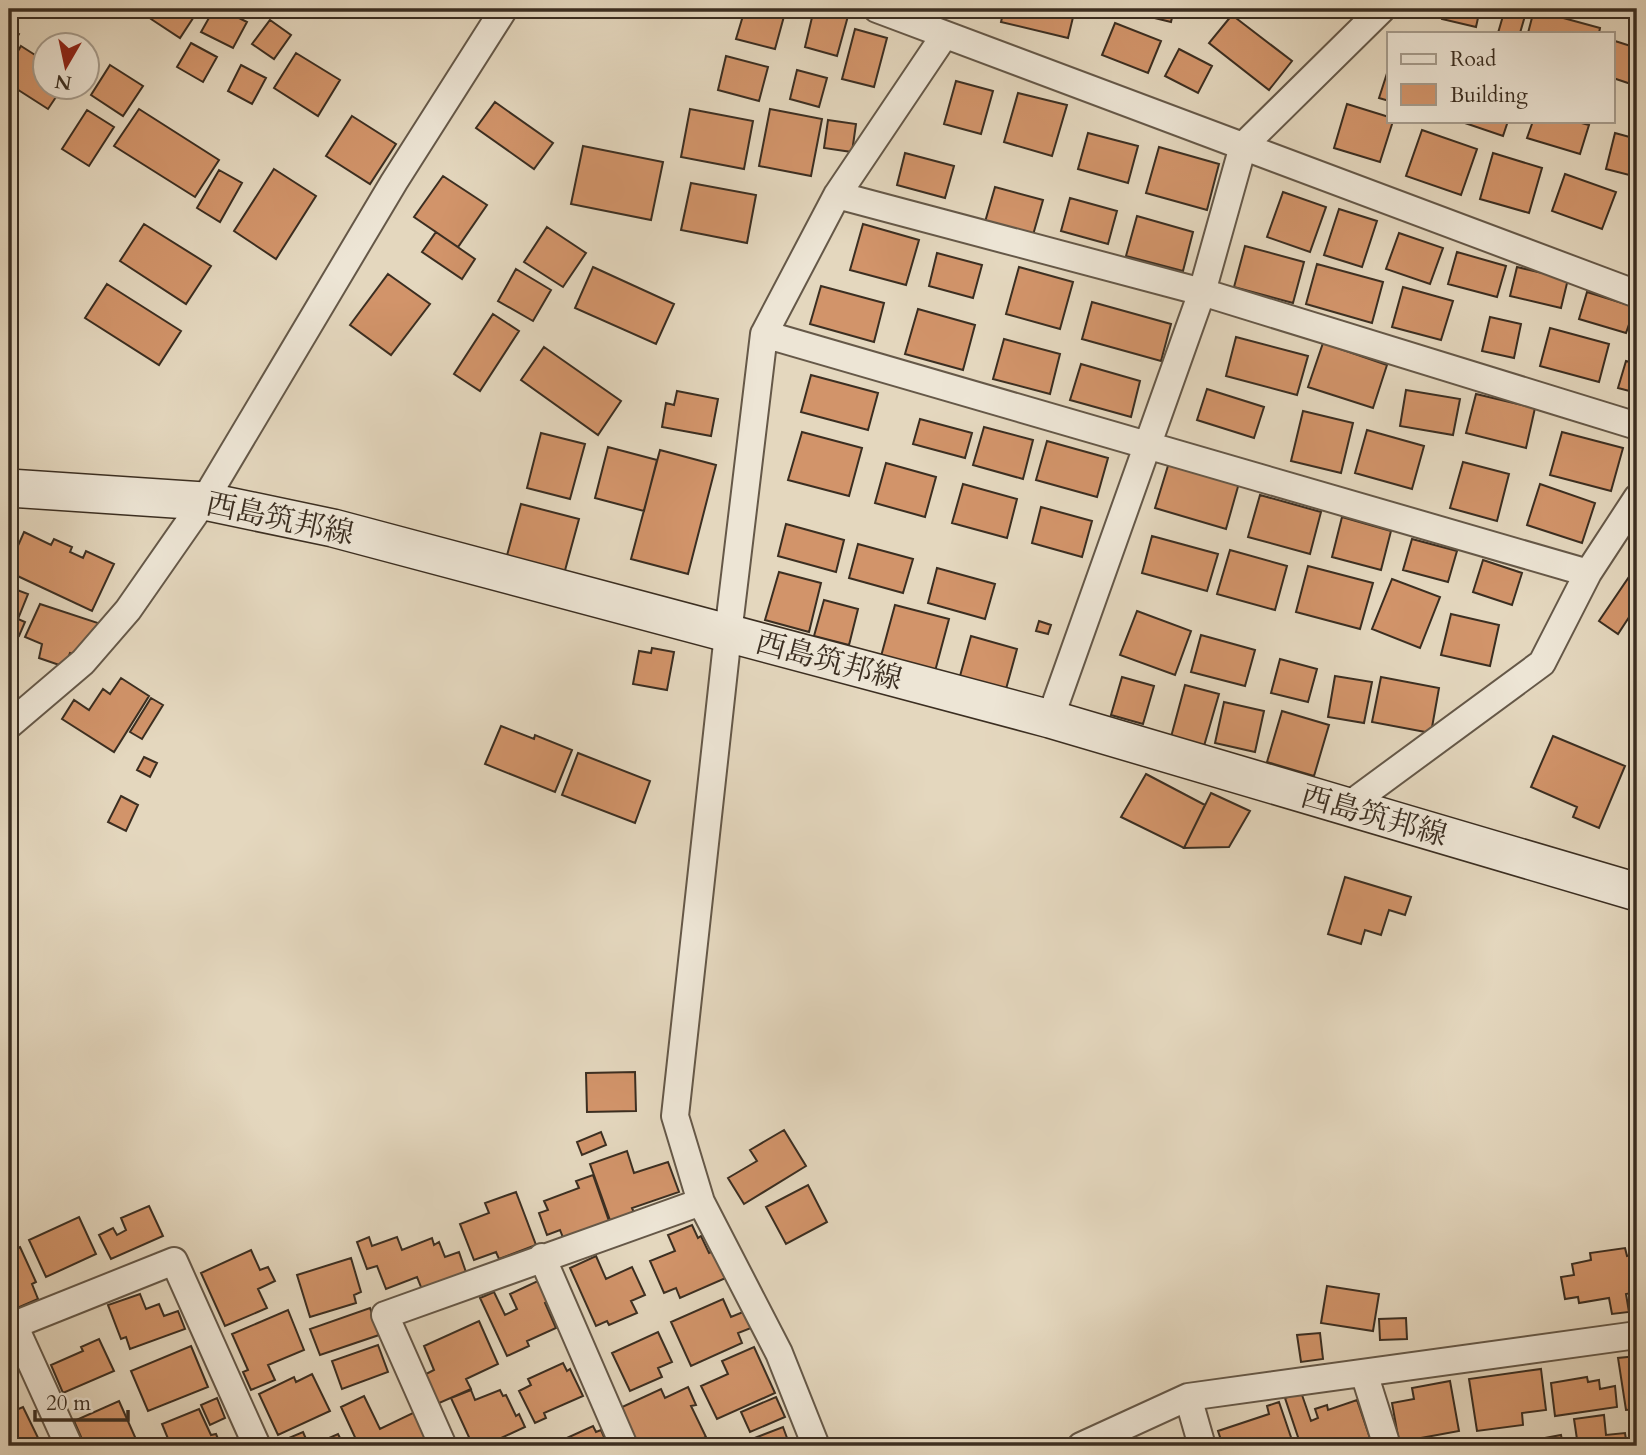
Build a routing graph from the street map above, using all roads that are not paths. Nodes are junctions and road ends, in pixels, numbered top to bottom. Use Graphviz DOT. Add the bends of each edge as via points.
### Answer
graph roads {
  1 [pos="504,9"];
  2 [pos="877,9"];
  3 [pos="1381,9"];
  4 [pos="944,36"];
  5 [pos="1243,146"];
  6 [pos="837,195"];
  7 [pos="1202,292"];
  8 [pos="1637,294"];
  9 [pos="765,334"];
  10 [pos="1637,426"];
  11 [pos="1148,444"];
  12 [pos="9,488"];
  13 [pos="1637,498"];
  14 [pos="204,501"];
  15 [pos="1588,573"];
  16 [pos="728,634"];
  17 [pos="1050,719"];
  18 [pos="9,725"];
  19 [pos="1345,808"];
  20 [pos="1637,892"];
  21 [pos="701,1202"];
  22 [pos="542,1257"];
  23 [pos="1637,1335"];
  24 [pos="1364,1373"];
  25 [pos="1188,1397"];
  26 [pos="69,1446"];
  27 [pos="257,1446"];
  28 [pos="443,1446"];
  29 [pos="624,1446"];
  30 [pos="816,1446"];
  31 [pos="1081,1446"];
  32 [pos="1202,1446"];
  33 [pos="1387,1446"];
  1 -- 14 [label="street" via="394,182"];
  2 -- 4 [label="street"];
  3 -- 5 [label="street"];
  4 -- 5 [label="street"];
  4 -- 6 [label="street"];
  5 -- 7 [label="street"];
  5 -- 8 [label="street"];
  6 -- 7 [label="street"];
  6 -- 9 [label="street"];
  7 -- 10 [label="street"];
  7 -- 11 [label="street"];
  9 -- 11 [label="street"];
  9 -- 16 [label="street"];
  11 -- 15 [label="street"];
  11 -- 17 [label="street"];
  12 -- 14 [label="main road, 西島筑邦線"];
  13 -- 15 [label="street"];
  14 -- 16 [label="main road, 西島筑邦線" via="333,528"];
  14 -- 18 [label="street" via="128,610 83,662"];
  15 -- 19 [label="street" via="1542,663"];
  16 -- 17 [label="main road, 西島筑邦線"];
  16 -- 21 [label="street" via="675,1116"];
  17 -- 19 [label="main road, 西島筑邦線"];
  19 -- 20 [label="main road, 西島筑邦線"];
  21 -- 22 [label="street"];
  21 -- 30 [label="street" via="779,1353"];
  22 -- 28 [label="street" via="385,1315"];
  22 -- 29 [label="street"];
  23 -- 24 [label="street"];
  24 -- 25 [label="street"];
  24 -- 33 [label="street"];
  25 -- 31 [label="street"];
  25 -- 32 [label="street"];
  26 -- 27 [label="street" via="14,1325 174,1261"];
}
